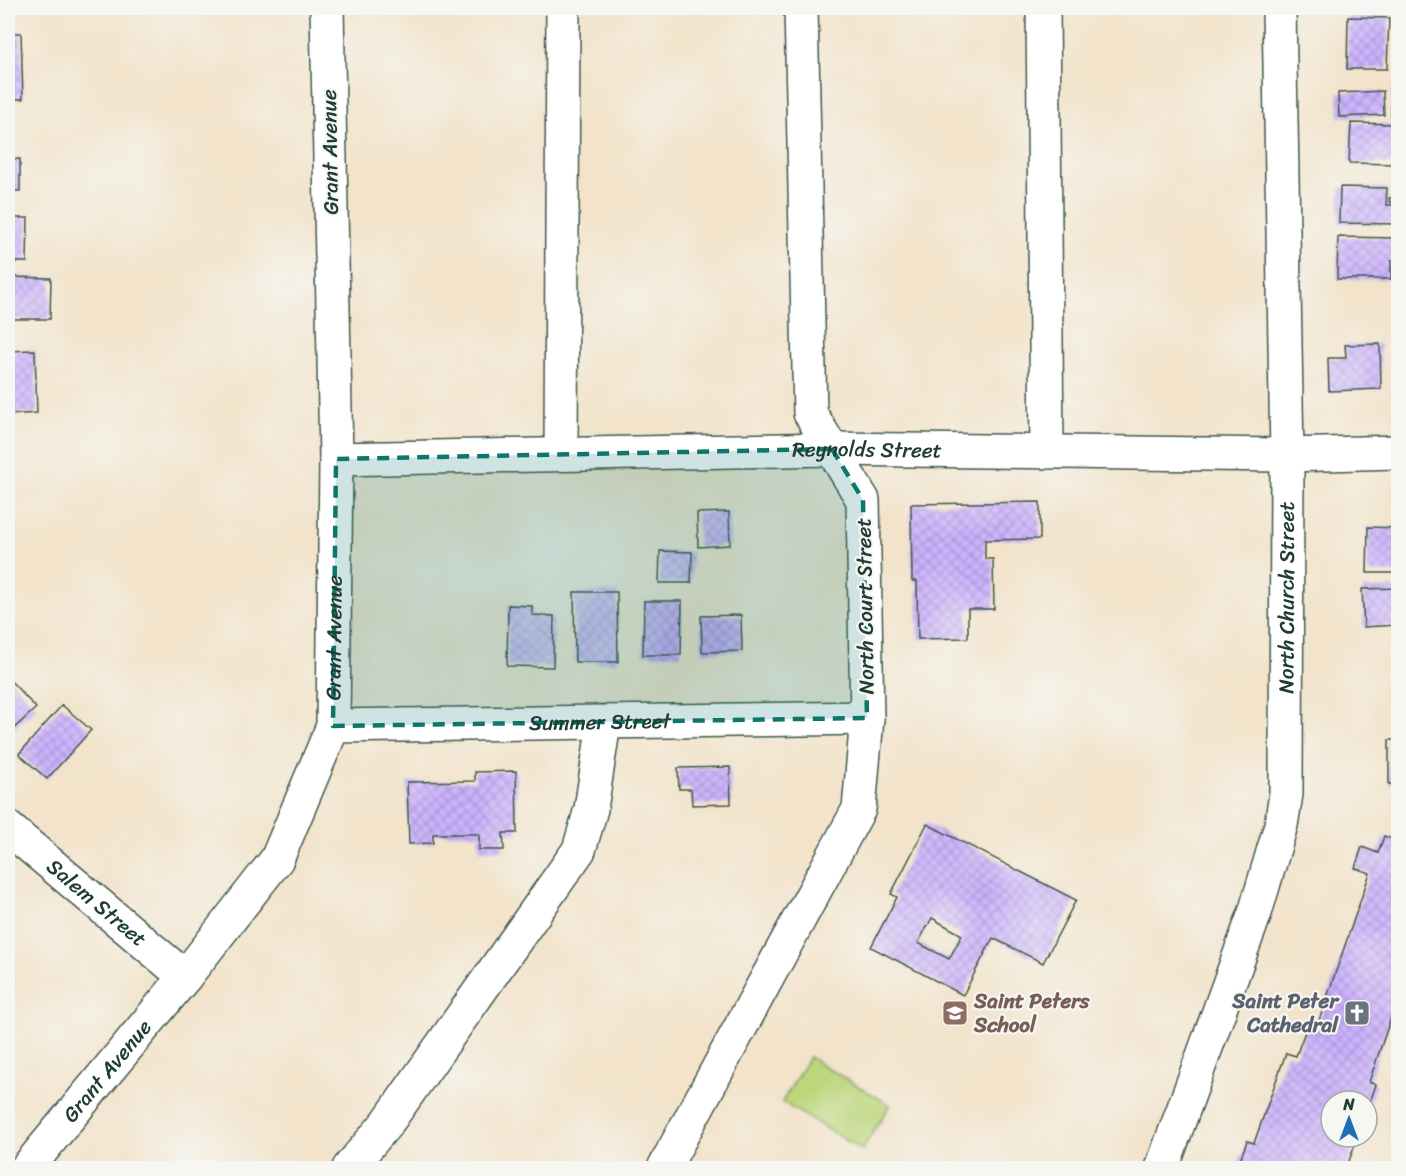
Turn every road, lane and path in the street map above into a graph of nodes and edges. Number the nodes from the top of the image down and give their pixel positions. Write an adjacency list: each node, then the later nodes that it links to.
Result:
1 (327, 8): 11 (street, Grant Avenue)
2 (563, 8): 9 (street)
3 (801, 8): 6 (street, North Court Street)
4 (1043, 8): 7 (street)
5 (1279, 8): 10 (street, North Church Street)
6 (832, 450): 7 (street, Reynolds Street); 9 (street, Reynolds Street); 12 (street, North Court Street)
7 (1047, 452): 10 (street, Reynolds Street)
8 (1398, 452): 10 (street, Reynolds Street)
9 (561, 453): 11 (street, Reynolds Street)
10 (1287, 455): 20 (street, North Church Street)
11 (336, 459): 14 (street, Grant Avenue)
12 (867, 718): 13 (street, Summer Street); 19 (street, North Court Street)
13 (604, 723): 14 (street, Summer Street); 18 (street)
14 (333, 726): 16 (street, Grant Avenue)
15 (8, 828): 16 (street, Salem Street)
16 (185, 978): 17 (street, Grant Avenue)
17 (27, 1168)
18 (350, 1168)
19 (664, 1168)
20 (1162, 1168)

